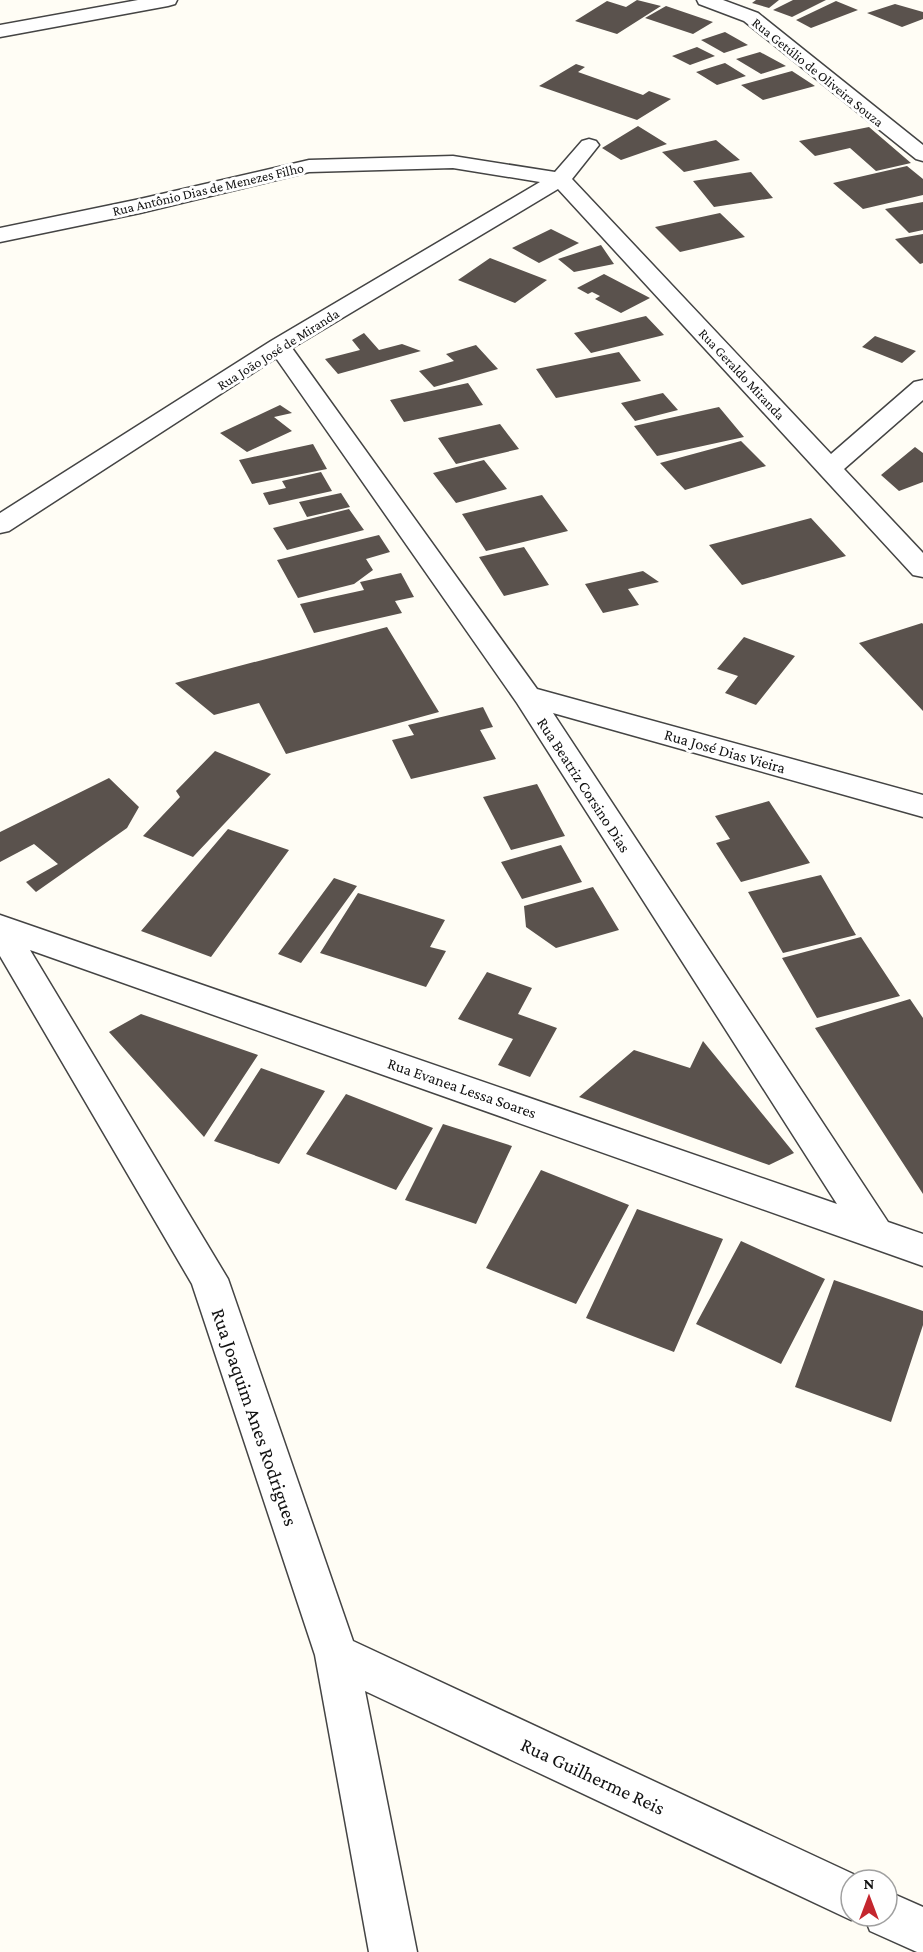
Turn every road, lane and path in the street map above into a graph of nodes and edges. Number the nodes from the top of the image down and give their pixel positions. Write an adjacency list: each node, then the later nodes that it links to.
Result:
1 (168, 0): 3 (street)
2 (706, 0): 6 (street, Rua Getúlio de Oliveira Souza)
3 (125, 3): 4 (street)
4 (0, 31)
5 (589, 146): 7 (street, Rua João José de Miranda)
6 (923, 155)
7 (560, 179): 8 (street, Rua Antônio Dias de Menezes Filho); 9 (street, Rua João José de Miranda); 11 (street, Rua Geraldo Miranda)
8 (0, 235)
9 (279, 346): 12 (street, Rua João José de Miranda); 14 (street, Rua Beatriz Corsino Dias)
10 (923, 387): 11 (street)
11 (830, 469): 13 (street, Rua Geraldo Miranda)
12 (0, 525)
13 (923, 568)
14 (527, 696): 15 (street, Rua José Dias Vieira); 17 (street, Rua Beatriz Corsino Dias)
15 (923, 806)
16 (0, 927): 17 (street, Rua Evanea Lessa Soares); 19 (street, Rua Joaquim Anes Rodrigues)
17 (875, 1233): 18 (street, Rua Evanea Lessa Soares)
18 (923, 1250)
19 (336, 1655): 20 (street, Rua Guilherme Reis); 23 (street, Rua Joaquim Anes Rodrigues)
20 (839, 1891)
21 (899, 1920): 22 (street)
22 (923, 1931)
23 (393, 1952)

